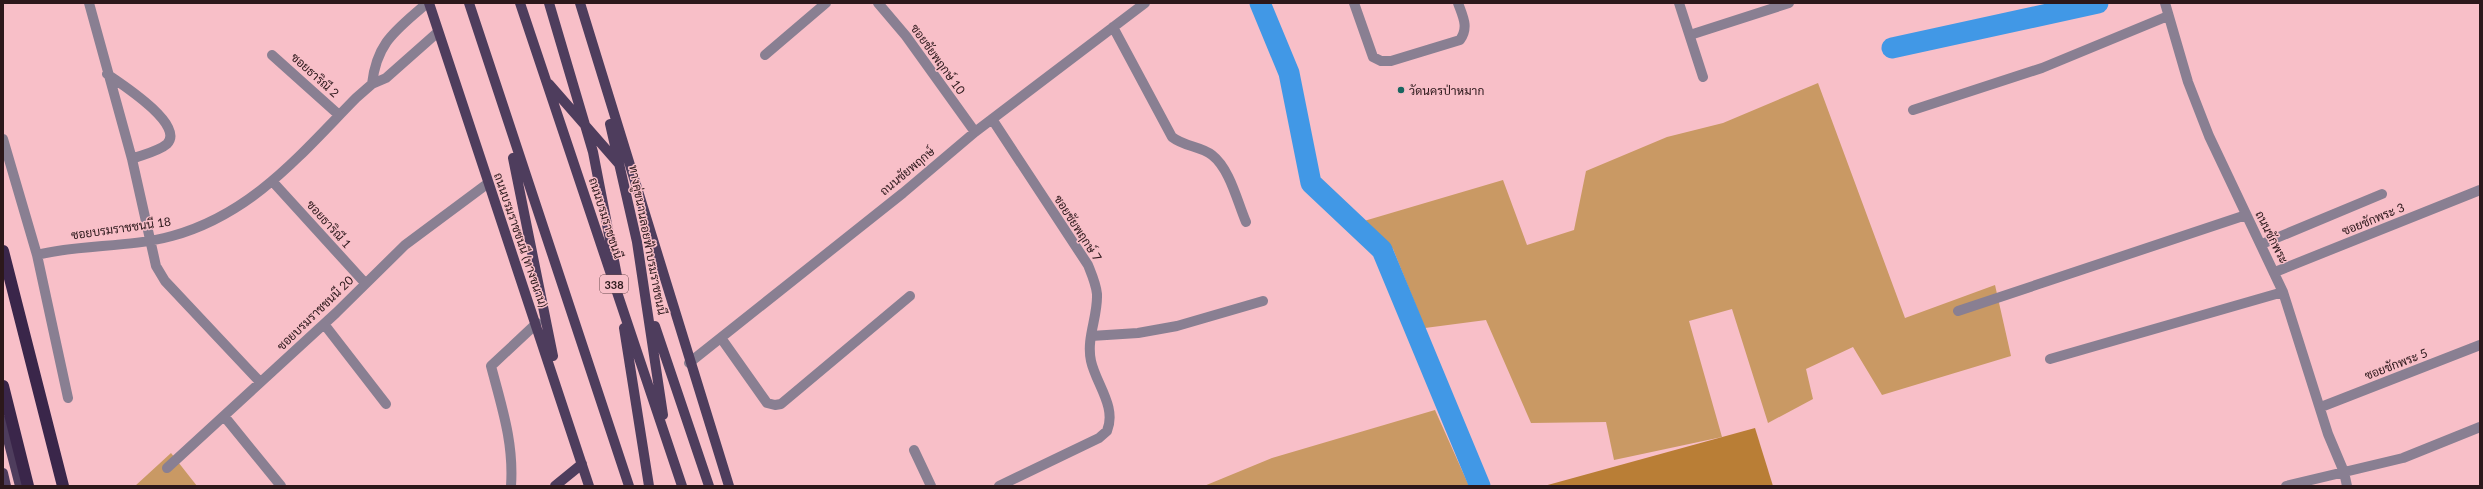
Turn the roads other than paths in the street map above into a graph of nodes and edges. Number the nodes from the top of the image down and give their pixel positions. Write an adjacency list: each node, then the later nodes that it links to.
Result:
1 (89, 3): 22 (street)
2 (428, 3): 18 (main road, ถนนบรมราชชนนี (ทางขนาน)); 25 (street)
3 (469, 3): 28 (main road)
4 (520, 3): 24 (main road, ถนนบรมราชชนนี / 338)
5 (549, 3): 81 (main road)
6 (575, 3): 49 (main road, ทางคู่ขนานลอยฟ้าบรมราชชนนี)
7 (580, 3): 33 (main road)
8 (826, 3): 21 (street)
9 (878, 3): 30 (street, ซอยชัยพฤกษ์ 10)
10 (1145, 3): 17 (street, ถนนชัยพฤกษ์)
11 (1354, 3): 12 (street)
12 (1458, 3)
13 (1679, 3): 19 (street)
14 (1789, 3): 19 (street)
15 (2165, 3): 16 (street, ถนนชักพระ)
16 (2168, 16): 26 (street); 38 (street, ถนนชักพระ)
17 (1113, 27): 29 (street, ถนนชัยพฤกษ์); 39 (street)
18 (438, 32): 25 (street, ซอยบรมราชชนนี 18); 35 (main road, ถนนบรมราชชนนี (ทางขนาน))
19 (1690, 35): 23 (street)
20 (272, 55): 27 (street, ซอยธาริณี 2)
21 (765, 55)
22 (107, 74): 32 (street); 32 (street)
23 (1703, 77)
24 (546, 81): 33 (main road); 83 (main road, ถนนบรมราชชนนี / 338)
25 (372, 84): 27 (street, ซอยบรมราชชนนี 18)
26 (1913, 110)
27 (340, 115): 34 (street, ซอยบรมราชชนนี 18)
28 (505, 117): 60 (main road); 80 (main road)
29 (992, 119): 30 (street, ถนนชัยพฤกษ์); 53 (street, ซอยชัยพฤกษ์ 7)
30 (975, 132): 54 (street, ถนนชัยพฤกษ์)
31 (3, 139): 43 (street)
32 (132, 159): 40 (street)
33 (634, 180): 57 (main road)
34 (273, 182): 40 (street, ซอยบรมราชชนนี 18); 45 (street, ซอยธาริณี 1)
35 (487, 184): 45 (street, ซอยบรมราชชนนี 20); 51 (main road, ถนนบรมราชชนนี (ทางขนาน))
36 (2480, 190): 44 (street, ซอยชักพระ 3)
37 (2382, 194): 41 (street)
38 (2246, 215): 41 (street, ถนนชักพระ); 50 (street)
39 (1246, 222)
40 (150, 240): 43 (street, ซอยบรมราชชนนี 18); 58 (street)
41 (2262, 244): 44 (street, ถนนชักพระ)
42 (3, 251): 75 (highway)
43 (37, 255): 61 (street)
44 (2275, 272): 46 (street, ถนนชักพระ)
45 (365, 283): 52 (street, ซอยบรมราชชนนี 20)
46 (2283, 292): 56 (street); 63 (street, ถนนชักพระ)
47 (910, 296): 54 (street)
48 (1262, 301): 53 (street)
49 (648, 306): 82 (main road, ทางคู่ขนานลอยฟ้าบรมราชชนนี); 84 (main road)
50 (1958, 311)
51 (536, 323): 60 (main road, ถนนบรมราชชนนี (ทางขนาน)); 77 (street)
52 (324, 324): 58 (street, ซอยบรมราชชนนี 20); 62 (street)
53 (1091, 336): 87 (street, ซอยชัยพฤกษ์ 7)
54 (721, 338): 57 (street, ถนนชัยพฤกษ์)
55 (2480, 345): 63 (street, ซอยชักพระ 5)
56 (2050, 359)
57 (689, 363): 85 (main road)
58 (260, 382): 64 (street, ซอยบรมราชชนนี 20)
59 (3, 386): 74 (highway)
60 (561, 397): 68 (main road, ถนนบรมราชชนนี (ทางขนาน))
61 (68, 398)
62 (386, 404)
63 (2321, 407): 70 (street, ถนนชักพระ)
64 (224, 416): 69 (street, ซอยบรมราชชนนี 20); 76 (street)
65 (3, 420): 73 (main road)
66 (2480, 427): 70 (street)
67 (914, 450): 86 (street)
68 (582, 464): 78 (main road); 79 (main road, ถนนบรมราชชนนี (ทางขนาน))
69 (167, 468)
70 (2344, 472): 88 (street); 89 (street, ถนนชักพระ)
71 (3, 473): 72 (main road)
72 (6, 486)
73 (20, 486)
74 (28, 486)
75 (63, 486)
76 (281, 486)
77 (511, 486)
78 (555, 486)
79 (589, 486)
80 (628, 486)
81 (649, 486)
82 (677, 486)
83 (682, 486)
84 (709, 486)
85 (729, 486)
86 (931, 486)
87 (999, 486)
88 (2286, 486)
89 (2347, 486)

